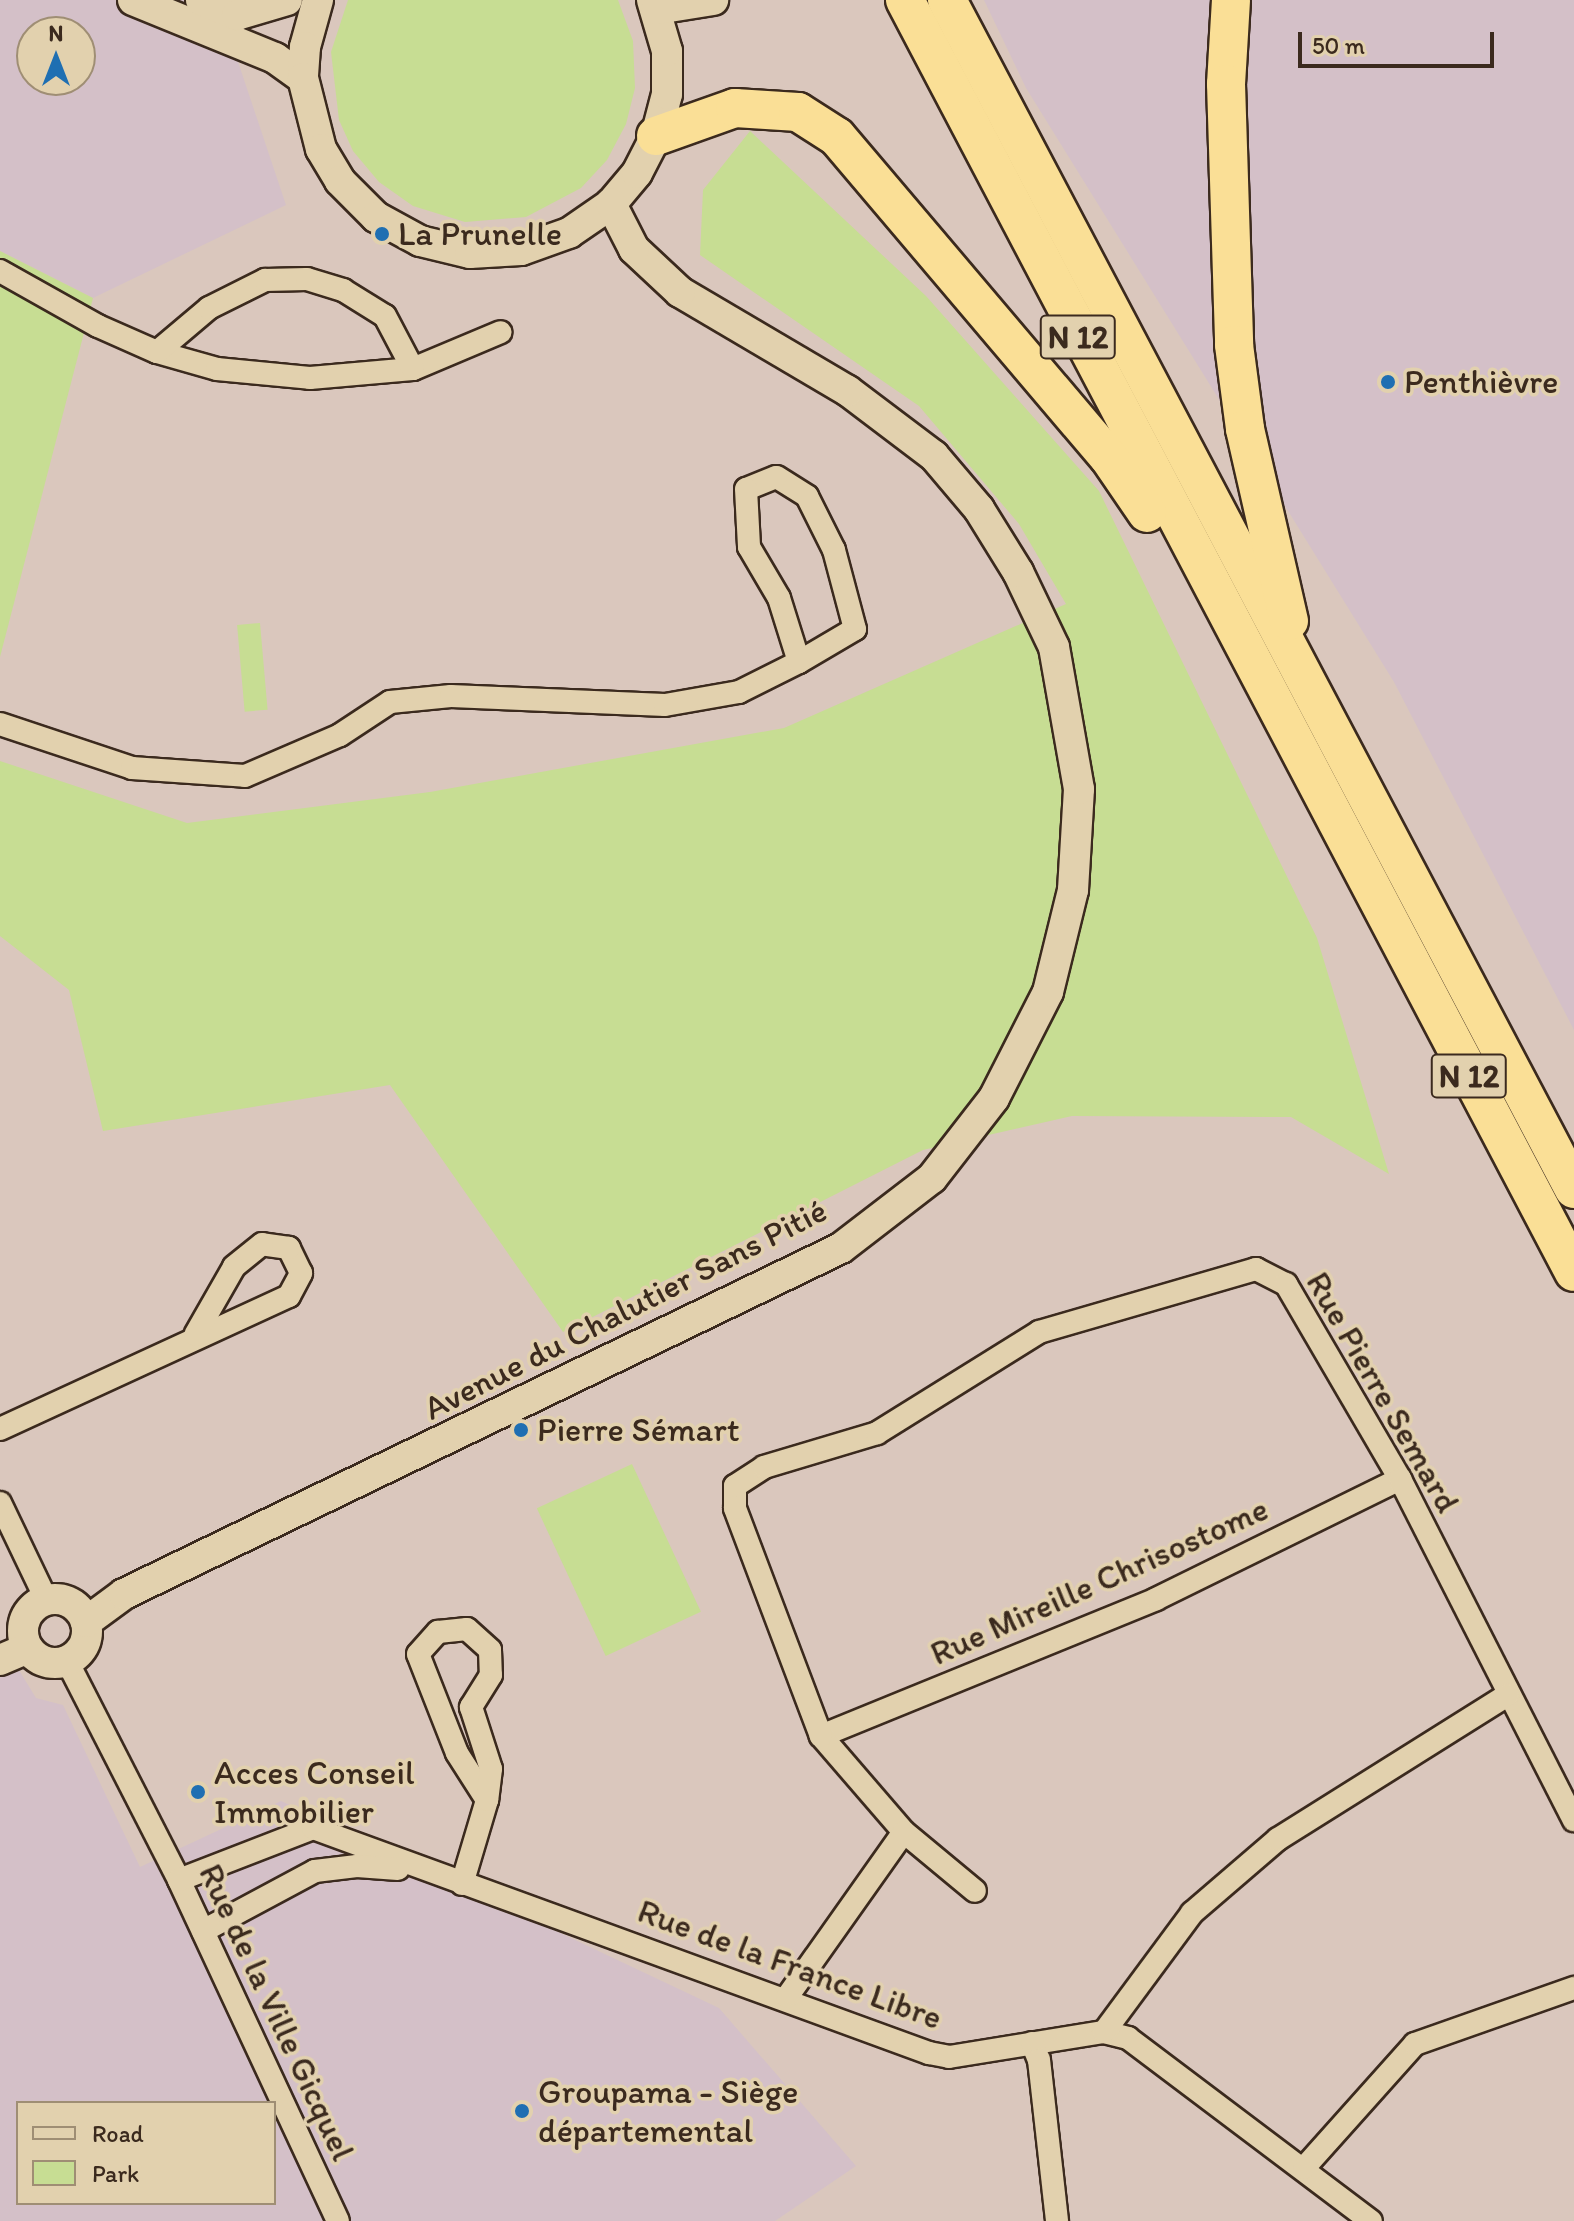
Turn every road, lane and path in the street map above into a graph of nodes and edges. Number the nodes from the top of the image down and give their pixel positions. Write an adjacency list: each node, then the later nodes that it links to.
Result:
1 (133, 0): 10 (street)
2 (201, 0): 3 (street)
3 (287, 0)
4 (318, 0): 10 (street)
5 (713, 0): 9 (street)
6 (905, 0): 18 (highway, N 12)
7 (947, 0): 19 (highway, N 12)
8 (1231, 0): 19 (highway)
9 (655, 5): 11 (street)
10 (303, 78): 12 (street)
11 (656, 136): 12 (street); 18 (highway)
12 (611, 204): 28 (street, Avenue du Chalutier Sans Pitié)
13 (0, 271): 15 (street)
14 (501, 332): 16 (street)
15 (157, 352): 16 (street); 16 (street)
16 (413, 369)
17 (799, 662): 17 (street); 20 (street)
18 (1255, 672): 22 (highway, N 12)
19 (1302, 678): 21 (highway, N 12)
20 (0, 724)
21 (1574, 1189)
22 (1574, 1272)
23 (195, 1335): 23 (street); 24 (street)
24 (0, 1429)
25 (1400, 1479): 32 (street, Rue Pierre Semard); 33 (street, Rue Mireille Chrisostome); 33 (street, Rue Pierre Semard)
26 (0, 1503): 27 (street)
27 (47, 1601): 28 (street); 29 (street)
28 (86, 1622): 31 (street)
29 (28, 1648): 30 (street); 31 (street)
30 (0, 1660)
31 (67, 1661): 38 (street, Rue de la Ville Gicquel)
32 (1508, 1695): 35 (street, Rue Pierre Semard); 44 (street)
33 (821, 1736): 36 (street, Rue Pierre Semard)
34 (487, 1800): 34 (street); 39 (street)
35 (1574, 1820)
36 (904, 1832): 40 (street, Rue Pierre Semard); 43 (street)
37 (420, 1871): 38 (street, Rue de la France Libre); 39 (street, Rue de la France Libre); 41 (street, Rue de la France Libre)
38 (179, 1880): 41 (street, Rue de la Ville Gicquel)
39 (462, 1884): 43 (street, Rue de la France Libre)
40 (975, 1891)
41 (203, 1931): 47 (street, Rue de la Ville Gicquel)
42 (1574, 1988): 46 (street)
43 (787, 1997): 45 (street, Rue de la France Libre)
44 (1104, 2032): 45 (street, Rue de la France Libre); 46 (street)
45 (1032, 2043): 48 (street)
46 (1304, 2168): 49 (street)
47 (338, 2221)
48 (1057, 2221)
49 (1371, 2221)

